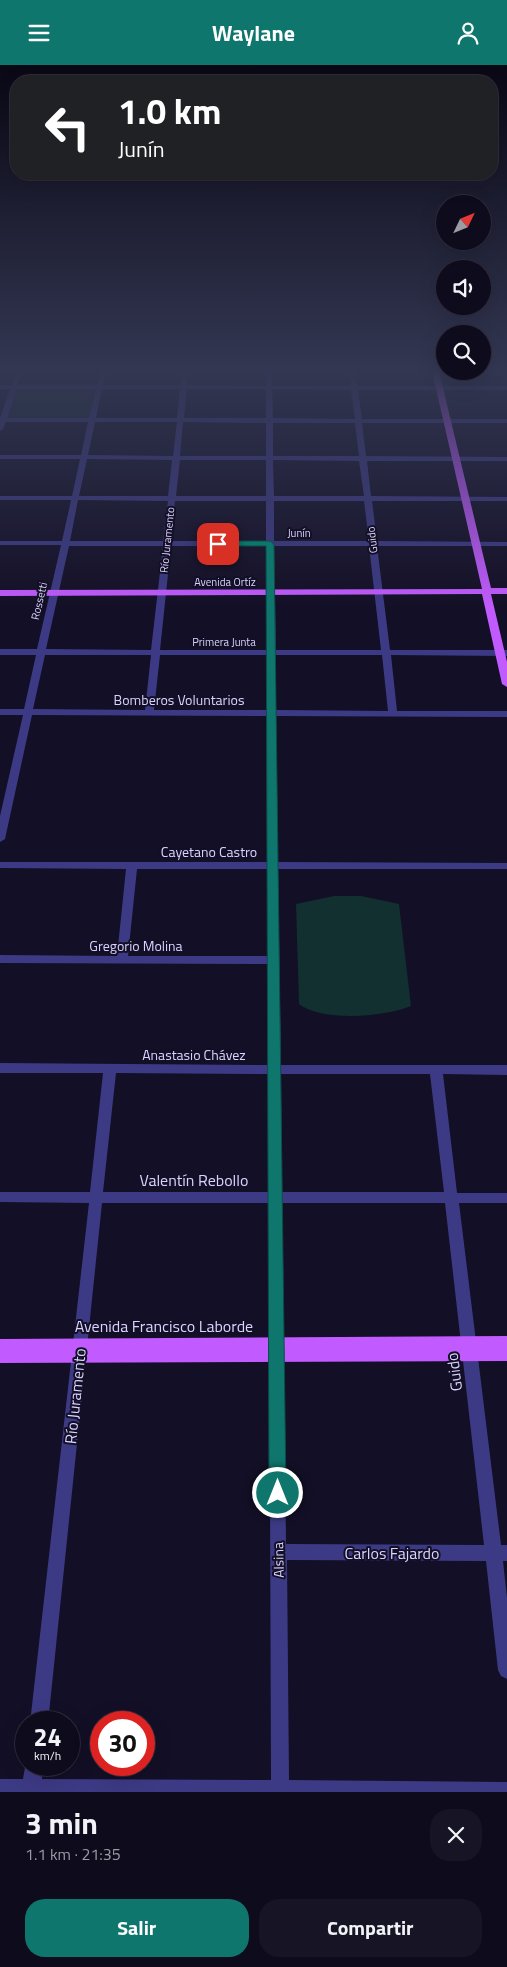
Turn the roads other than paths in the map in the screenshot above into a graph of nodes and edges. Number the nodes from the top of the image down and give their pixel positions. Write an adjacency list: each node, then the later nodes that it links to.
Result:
1 (86, 448): 7 (street, Rossetti)
2 (177, 448): 8 (street, Río Juramento)
3 (269, 448): 9 (street, Alsina)
4 (361, 448): 10 (street, Guido)
5 (453, 448): 11 (main road)
6 (0, 457): 7 (street)
7 (84, 458): 8 (street); 14 (street, Rossetti)
8 (176, 458): 9 (street); 15 (street, Río Juramento)
9 (269, 458): 10 (street); 16 (street, Alsina)
10 (362, 458): 11 (street); 17 (street, Guido)
11 (456, 459): 12 (street); 18 (main road)
12 (507, 459)
13 (0, 498): 14 (street)
14 (75, 498): 15 (street); 21 (street, Rossetti)
15 (172, 499): 16 (street); 22 (street, Río Juramento)
16 (270, 499): 17 (street); 23 (street, Alsina)
17 (367, 499): 18 (street); 24 (street, Guido)
18 (466, 499): 19 (street); 25 (main road)
19 (507, 499)
20 (0, 543): 21 (street, Junín)
21 (64, 543): 22 (street, Junín); 30 (street, Rossetti)
22 (167, 543): 23 (street, Junín); 31 (street, Río Juramento)
23 (270, 544): 24 (street, Junín); 32 (street, Alsina)
24 (372, 544): 25 (street, Junín); 33 (street, Guido)
25 (477, 544): 26 (street, Junín); 28 (main road)
26 (507, 544)
27 (507, 591): 28 (main road, Avenida Ortíz)
28 (488, 592): 33 (main road, Avenida Ortíz); 34 (main road, Avenida Ortíz); 37 (main road)
29 (0, 593): 30 (main road, Avenida Ortíz)
30 (54, 593): 31 (main road, Avenida Ortíz); 36 (street, Rossetti)
31 (162, 593): 32 (main road, Avenida Ortíz); 38 (street, Río Juramento)
32 (270, 593): 33 (main road, Avenida Ortíz); 39 (street, Alsina)
33 (378, 593): 40 (street, Guido)
34 (507, 595)
35 (0, 652): 36 (street, Primera Junta)
36 (40, 652): 38 (street, Primera Junta); 43 (street, Rossetti)
37 (505, 652): 40 (street, Primera Junta); 41 (main road)
38 (155, 653): 39 (street, Primera Junta); 44 (street, Río Juramento)
39 (270, 653): 40 (street, Primera Junta); 45 (street, Alsina)
40 (386, 653): 46 (street, Guido)
41 (507, 684)
42 (0, 712): 43 (street, Bomberos Voluntarios)
43 (27, 713): 44 (street, Bomberos Voluntarios); 49 (street, Rossetti)
44 (149, 713): 45 (street, Bomberos Voluntarios)
45 (271, 713): 46 (street, Bomberos Voluntarios); 53 (street, Alsina)
46 (393, 714): 47 (street, Bomberos Voluntarios)
47 (507, 714)
48 (0, 784): 49 (street)
49 (12, 784): 50 (street, Rossetti)
50 (0, 839)
51 (0, 865): 52 (street, Cayetano Castro)
52 (132, 866): 53 (street, Cayetano Castro); 56 (street)
53 (272, 866): 54 (street, Cayetano Castro); 57 (street, Alsina)
54 (507, 866)
55 (0, 959): 56 (street, Gregorio Molina)
56 (122, 960): 57 (street, Gregorio Molina)
57 (273, 960): 60 (street, Alsina)
58 (0, 1068): 59 (street, Anastasio Chávez)
59 (110, 1069): 60 (street, Anastasio Chávez); 64 (street, Río Juramento)
60 (274, 1070): 61 (street, Anastasio Chávez); 65 (street, Alsina)
61 (436, 1070): 62 (street, Anastasio Chávez); 66 (street, Guido)
62 (507, 1070)
63 (0, 1197): 64 (street, Valentín Rebollo)
64 (96, 1197): 65 (street, Valentín Rebollo); 71 (street, Río Juramento)
65 (275, 1197): 66 (street, Valentín Rebollo); 72 (street, Alsina)
66 (451, 1198): 67 (street, Valentín Rebollo); 70 (street, Guido)
67 (507, 1198)
68 (507, 1343): 70 (main road, Avenida Francisco Laborde)
69 (0, 1346): 71 (main road, Avenida Francisco Laborde)
70 (469, 1349): 72 (main road, Avenida Francisco Laborde); 73 (main road, Avenida Francisco Laborde); 76 (street, Guido)
71 (79, 1351): 72 (main road, Avenida Francisco Laborde); 74 (main road, Avenida Francisco Laborde); 78 (street, Río Juramento)
72 (276, 1351): 75 (street, Alsina)
73 (507, 1354)
74 (0, 1356)
75 (278, 1552): 76 (street, Carlos Fajardo); 82 (street, Alsina)
76 (500, 1553): 77 (street, Guido)
77 (507, 1670)
78 (40, 1711)
79 (33, 1776): 81 (street)
80 (0, 1788): 81 (street)
81 (32, 1790): 82 (street)
82 (280, 1791): 83 (street)
83 (507, 1791)

